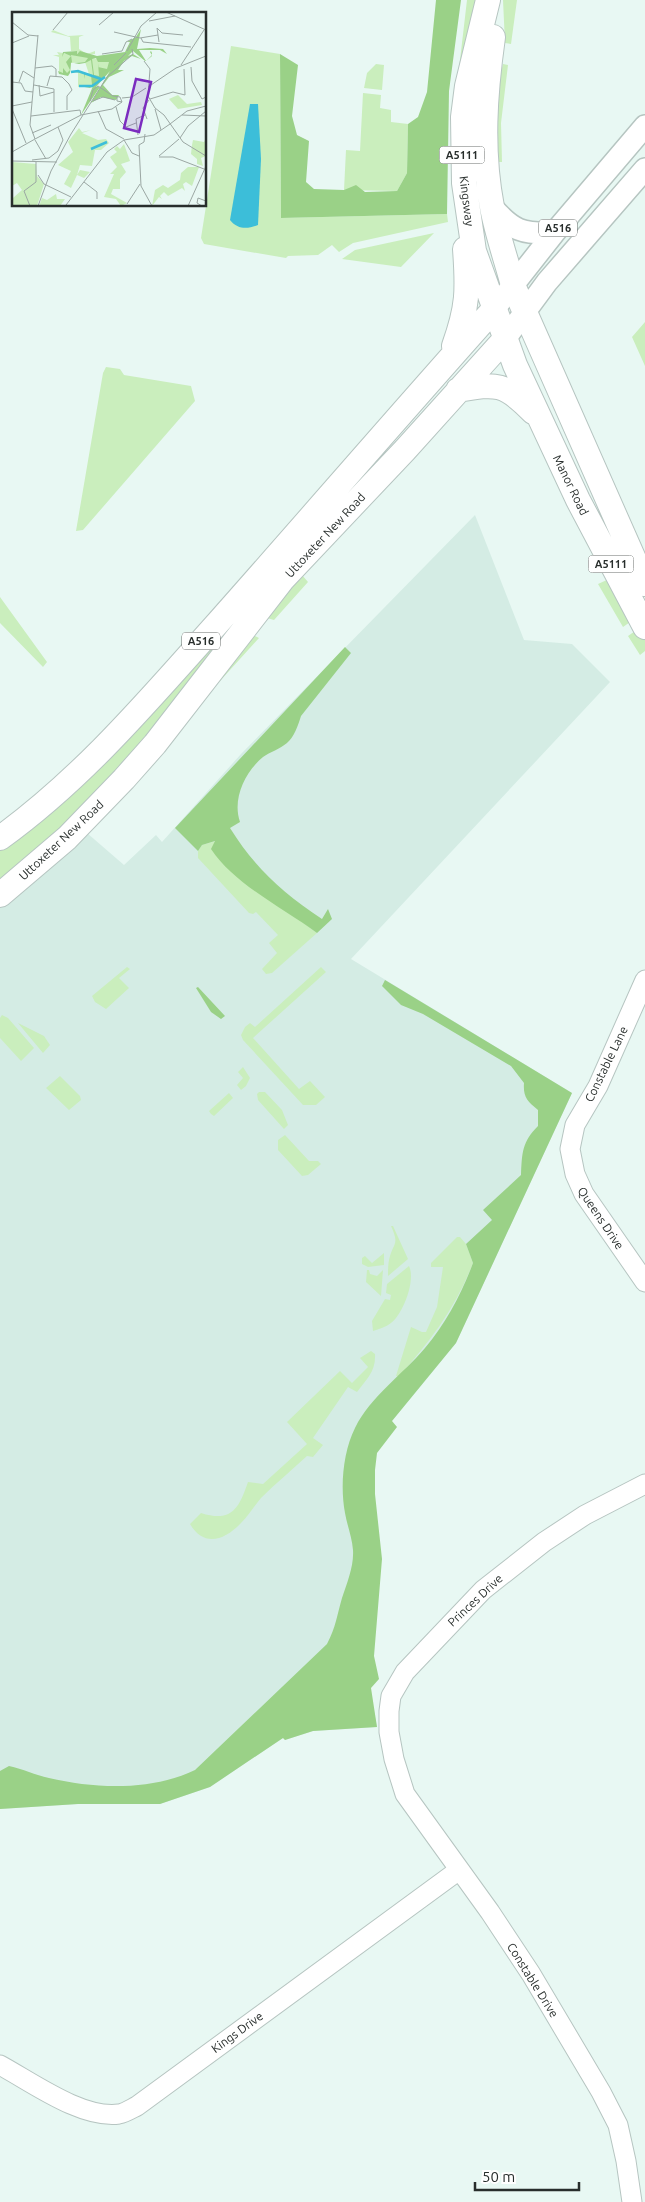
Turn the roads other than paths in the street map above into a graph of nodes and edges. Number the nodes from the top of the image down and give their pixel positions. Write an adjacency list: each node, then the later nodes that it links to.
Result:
1 (488, 0): 5 (highway, Kingsway / A5111)
2 (496, 0): 6 (highway, Kingsway / A5111)
3 (645, 126): 7 (main road, Uttoxeter New Road / A516)
4 (645, 168): 10 (main road, Uttoxeter New Road / A516)
5 (464, 183): 9 (highway, Kingsway / A5111); 12 (highway)
6 (492, 207): 7 (main road); 8 (highway, Kingsway / A5111)
7 (554, 233): 8 (main road, Uttoxeter New Road / A516)
8 (513, 285): 9 (main road, Uttoxeter New Road / A516); 10 (highway, Kingsway / A5111)
9 (495, 308): 10 (highway); 11 (highway, Kingsway / A5111); 12 (highway, Uttoxeter New Road / A516)
10 (525, 311): 11 (main road, Uttoxeter New Road / A516); 15 (highway, Manor Road / A5111)
11 (505, 339): 13 (highway, Uttoxeter New Road / A516); 14 (highway, Manor Road / A5111)
12 (449, 360): 17 (highway, Uttoxeter New Road / A516)
13 (458, 390): 14 (highway); 18 (highway, Uttoxeter New Road / A516)
14 (541, 421): 16 (highway, Manor Road / A5111)
15 (645, 584)
16 (645, 627)
17 (0, 838)
18 (0, 895)
19 (645, 980): 20 (street, Constable Lane)
20 (570, 1149): 21 (street, Queens Drive)
21 (645, 1282)
22 (645, 1484): 23 (street, Princes Drive)
23 (398, 1774): 24 (street, Constable Drive)
24 (459, 1870): 25 (street, Kings Drive); 26 (street, Constable Drive)
25 (0, 2065)
26 (632, 2202)

